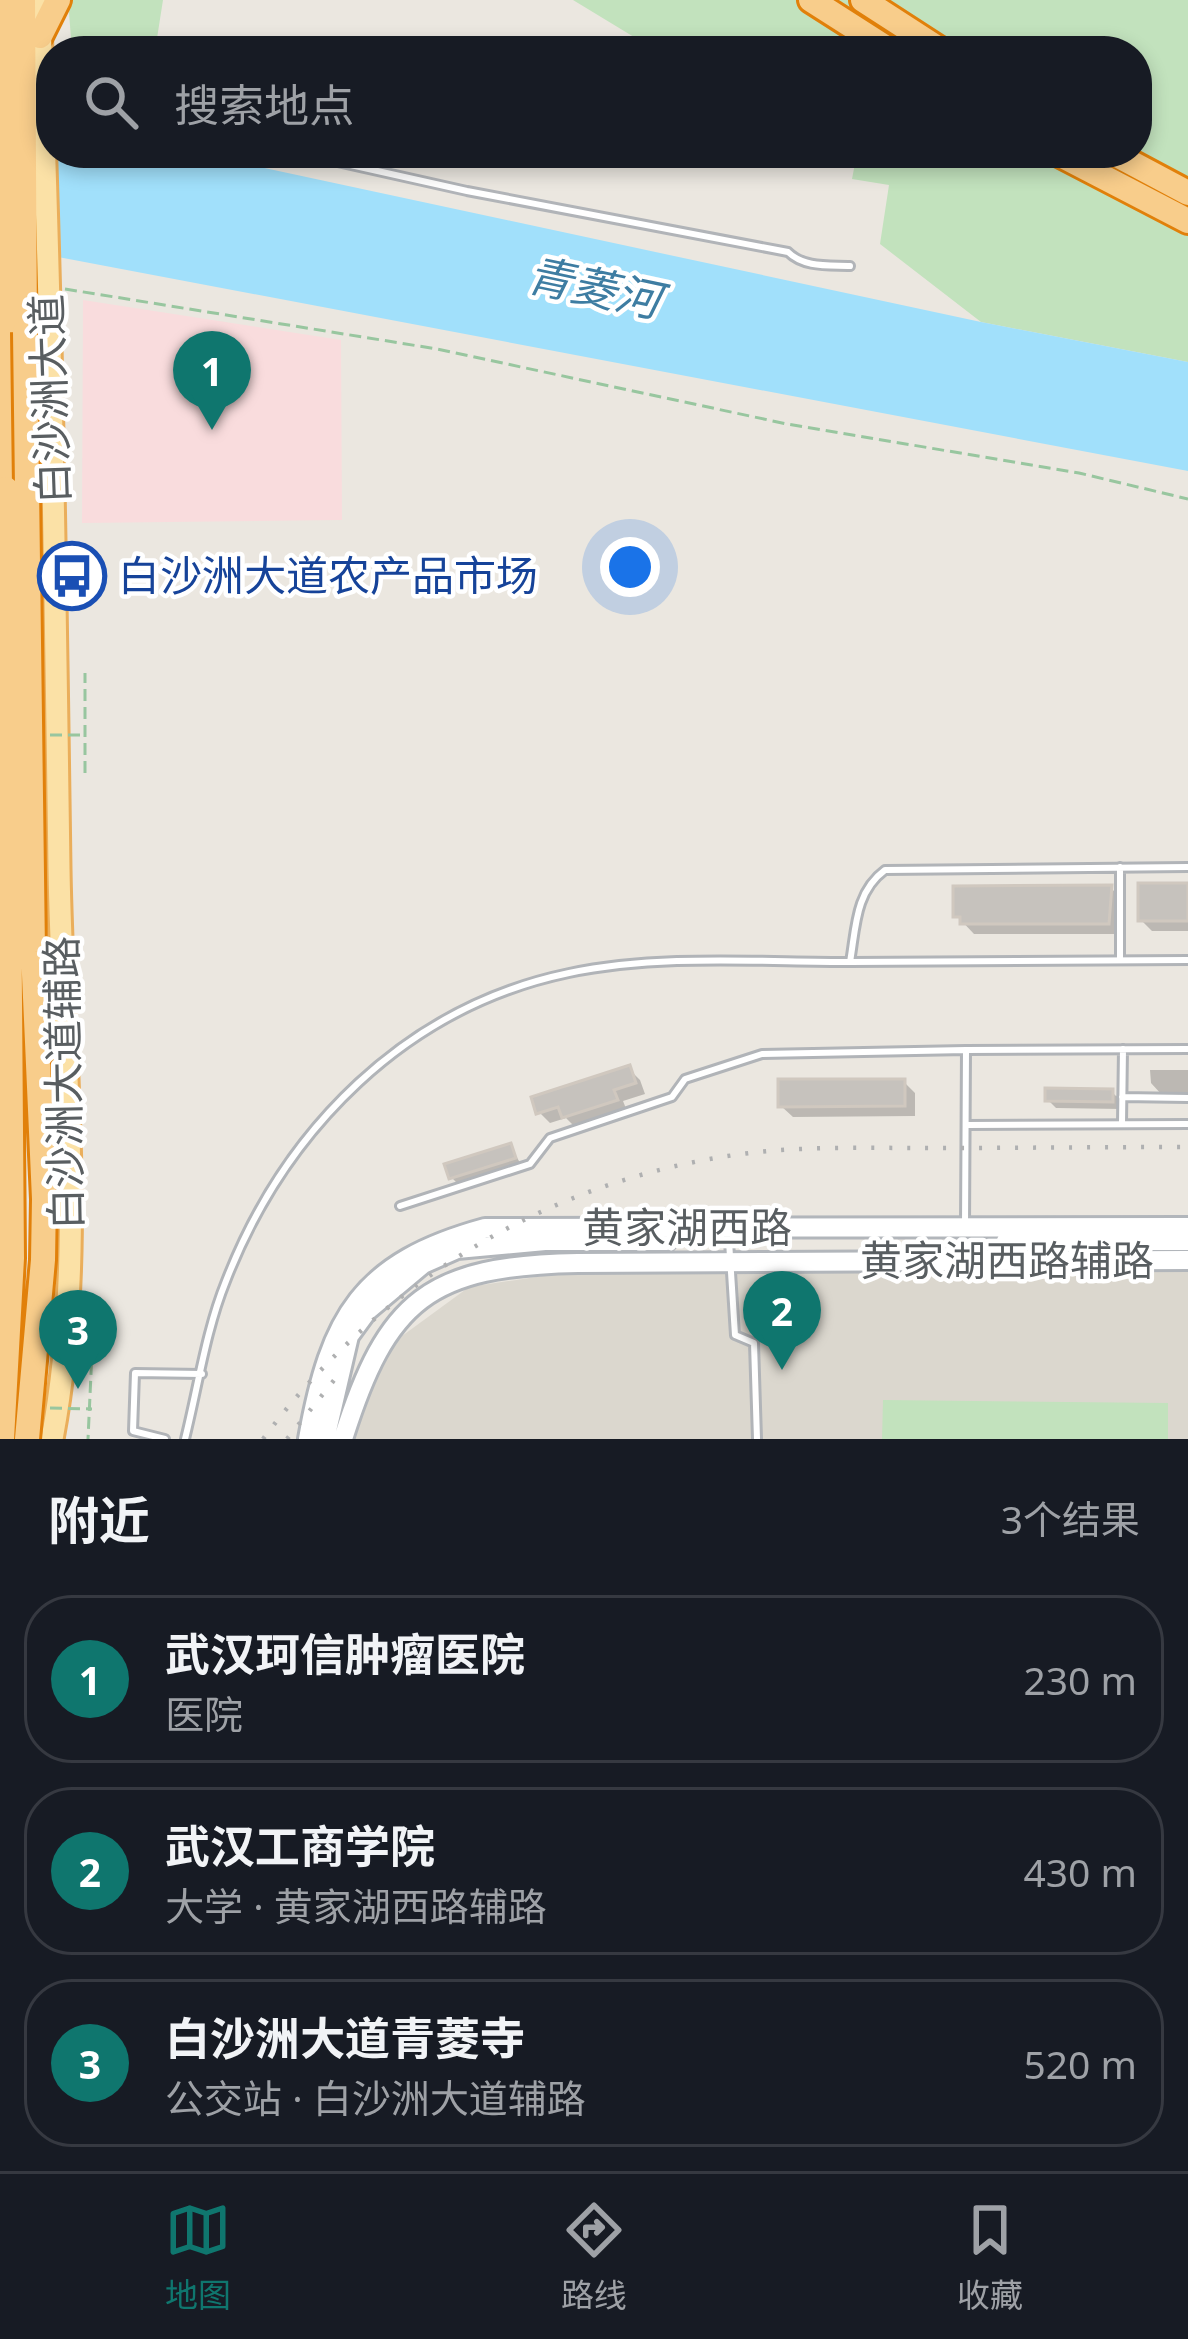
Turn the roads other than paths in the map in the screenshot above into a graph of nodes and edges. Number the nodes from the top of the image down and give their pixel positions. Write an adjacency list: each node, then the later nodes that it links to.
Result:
1 (2, 0): 22 (highway, bridge)
2 (23, 0): 34 (highway, bridge)
3 (39, 0): 7 (main road, 白沙洲大道)
4 (58, 0): 7 (highway)
5 (812, 0): 8 (highway)
6 (862, 0): 9 (highway)
7 (40, 36)
8 (868, 36)
9 (918, 36)
10 (45, 168): 18 (main road, 白沙洲大道)
11 (365, 168): 16 (lane)
12 (1086, 168): 15 (highway)
13 (1141, 168): 14 (highway)
14 (1188, 193)
15 (1188, 221)
16 (850, 266)
17 (0, 511): 18 (main road)
18 (54, 511): 21 (main road, 白沙洲大道)
19 (1188, 866): 20 (lane)
20 (1120, 867): 24 (lane); 25 (lane)
21 (59, 870): 47 (main road, 白沙洲大道辅路)
22 (11, 951): 38 (highway, bridge); 44 (highway, bridge)
23 (1188, 960): 24 (lane)
24 (1120, 961): 25 (lane)
25 (850, 962): 43 (lane)
26 (966, 1049): 27 (lane); 33 (lane); 35 (lane)
27 (1123, 1049): 28 (lane); 29 (lane)
28 (1188, 1049)
29 (1122, 1097): 30 (lane); 31 (lane)
30 (1188, 1097)
31 (1122, 1124): 32 (lane); 33 (lane)
32 (1188, 1124)
33 (966, 1125): 37 (lane)
34 (44, 1199): 45 (highway, bridge); 46 (highway, bridge)
35 (400, 1206)
36 (1188, 1227): 37 (main road, 黄家湖西路)
37 (965, 1228): 50 (main road, 黄家湖西路)
38 (0, 1235)
39 (729, 1241): 40 (main road, 黄家湖西路); 42 (lane); 51 (main road, 黄家湖西路)
40 (1188, 1241)
41 (1188, 1260): 42 (main road, 黄家湖西路辅路)
42 (730, 1262): 52 (main road, 黄家湖西路辅路); 53 (lane)
43 (202, 1374): 48 (lane); 49 (lane)
44 (2, 1439)
45 (27, 1439)
46 (40, 1439)
47 (52, 1439)
48 (165, 1439)
49 (185, 1439)
50 (308, 1439)
51 (325, 1439)
52 (343, 1439)
53 (757, 1439)

